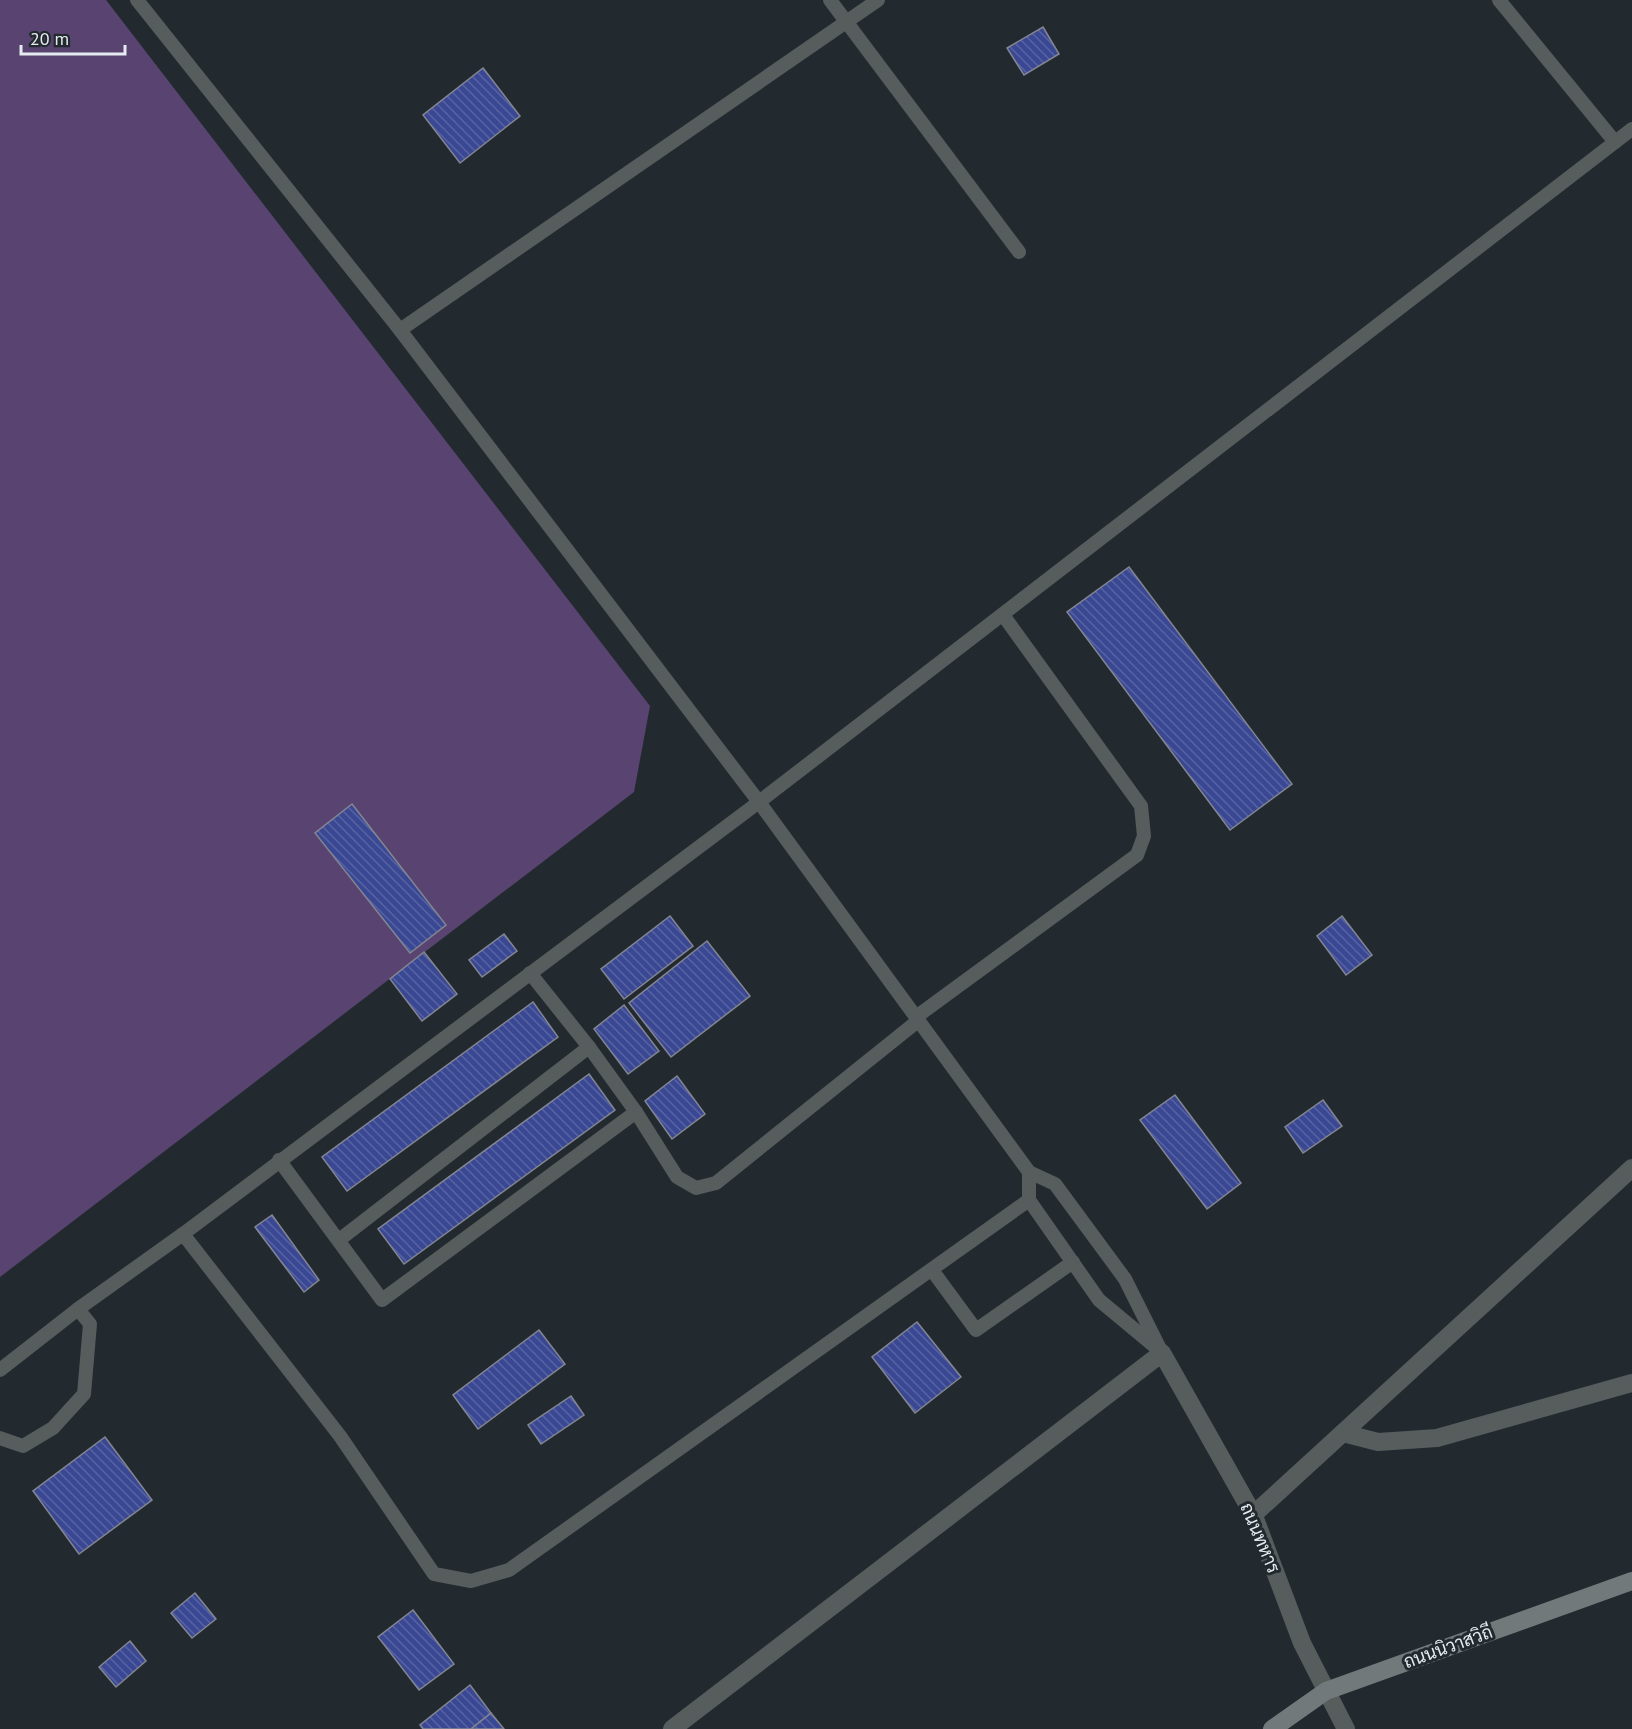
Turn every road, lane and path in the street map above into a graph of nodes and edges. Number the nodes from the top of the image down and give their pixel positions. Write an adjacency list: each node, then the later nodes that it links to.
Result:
1 (137, 0): 9 (lane)
2 (830, 0): 5 (lane)
3 (878, 0): 5 (lane)
4 (1499, 0): 7 (lane)
5 (847, 22): 8 (lane); 9 (lane)
6 (1632, 129): 7 (lane)
7 (1615, 142): 10 (lane)
8 (1019, 252)
9 (400, 330): 11 (lane)
10 (1003, 615): 11 (lane); 13 (lane)
11 (759, 802): 12 (lane); 13 (lane)
12 (530, 973): 14 (lane); 16 (lane)
13 (917, 1019): 15 (lane); 18 (lane)
14 (589, 1047): 15 (lane); 21 (lane)
15 (636, 1112): 21 (lane)
16 (279, 1160): 20 (lane); 21 (lane)
17 (1632, 1168): 28 (street)
18 (1029, 1172): 19 (lane); 25 (lane)
19 (1029, 1200): 22 (lane); 23 (lane)
20 (183, 1234): 23 (lane); 24 (lane)
21 (339, 1240)
22 (1072, 1262): 23 (lane); 25 (lane)
23 (932, 1270)
24 (78, 1309): 26 (lane); 29 (lane)
25 (1162, 1353): 30 (street, ถนนทหาร); 33 (street)
26 (0, 1370)
27 (1632, 1383): 28 (street)
28 (1343, 1433): 30 (street)
29 (0, 1438)
30 (1253, 1515): 32 (street, ถนนทหาร)
31 (1632, 1581): 32 (main road, ถนนนิวาสวิถี)
32 (1326, 1691): 34 (main road, ถนนนิวาสวิถี); 35 (street, ถนนทหาร)
33 (672, 1729)
34 (1272, 1729)
35 (1346, 1729)

